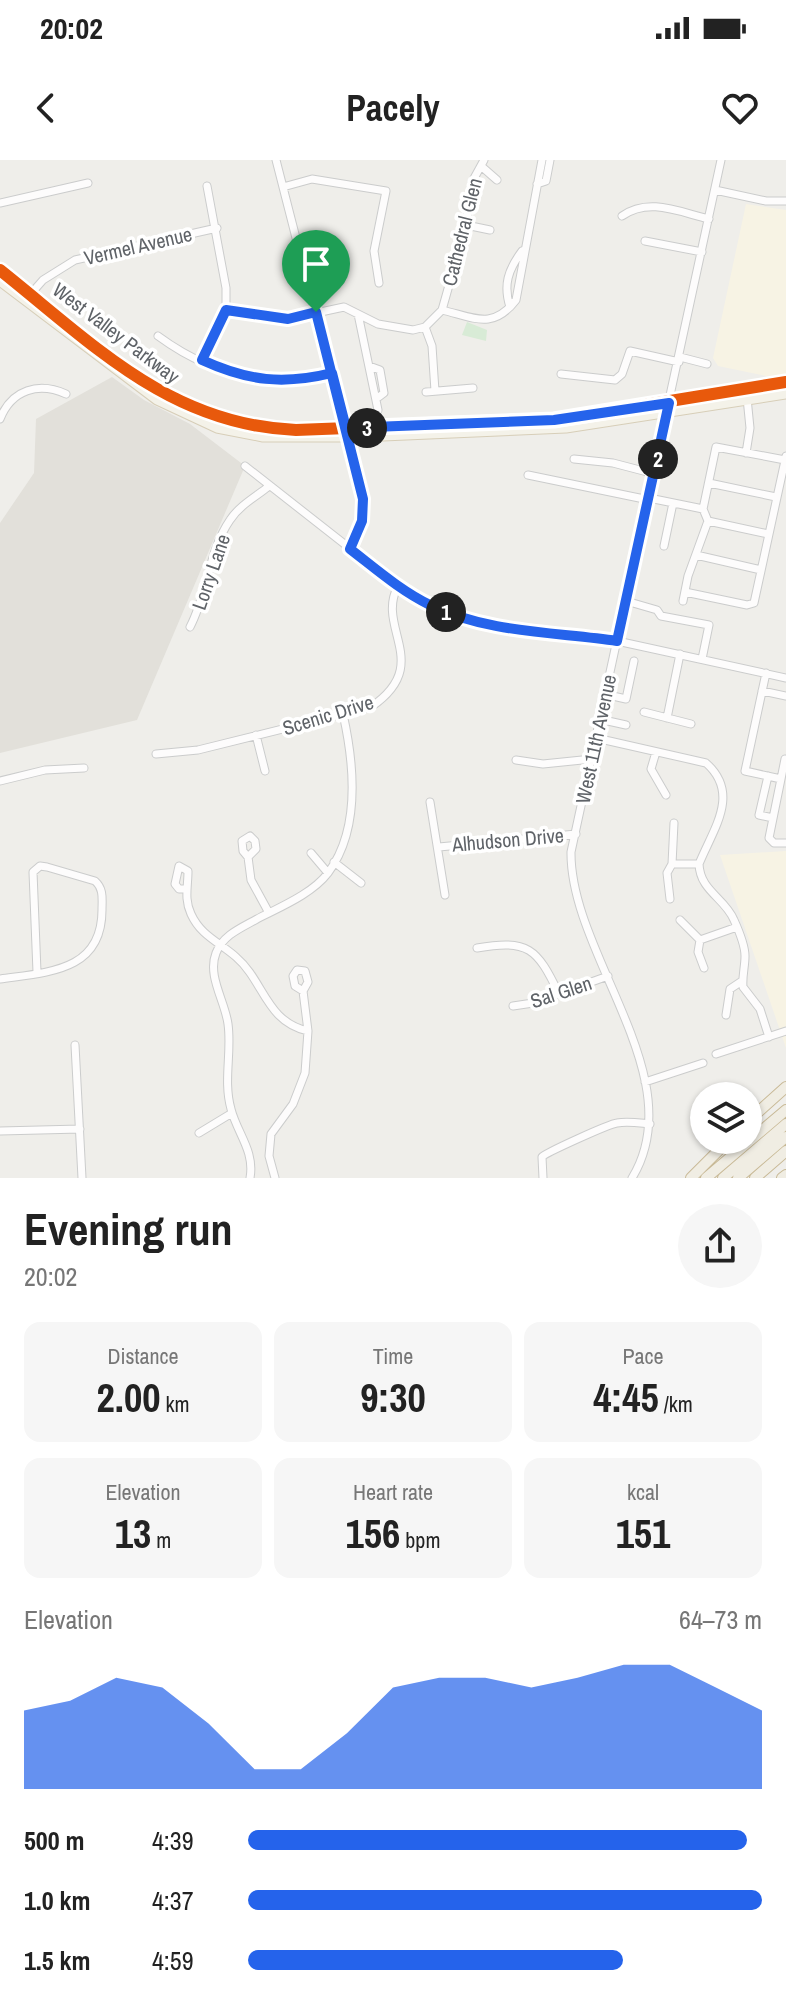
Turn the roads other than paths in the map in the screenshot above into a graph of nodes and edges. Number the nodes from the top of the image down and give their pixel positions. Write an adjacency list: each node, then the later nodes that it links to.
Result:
1 (276, 160): 10 (street)
2 (542, 160): 8 (street)
3 (550, 160): 8 (street)
4 (721, 160): 11 (street, West 11th Avenue)
5 (482, 163): 6 (street); 16 (street, Cathedral Glen)
6 (497, 180)
7 (88, 183): 13 (street)
8 (537, 184): 26 (street)
9 (207, 186): 17 (street)
10 (283, 187): 23 (street); 27 (street)
11 (715, 190): 12 (street); 15 (street, West 11th Avenue)
12 (786, 201)
13 (0, 203)
14 (622, 216): 15 (street)
15 (709, 219): 20 (street, West 11th Avenue)
16 (466, 225): 18 (street); 26 (street, Cathedral Glen)
17 (217, 228): 24 (street, Vermel Avenue); 25 (street)
18 (490, 230)
19 (645, 241): 20 (street)
20 (702, 252): 32 (street, West 11th Avenue)
21 (0, 270): 24 (main road, West Valley Parkway)
22 (0, 281): 24 (main road, West Valley Parkway)
23 (379, 283)
24 (28, 297): 46 (main road, West Valley Parkway)
25 (226, 310): 27 (street); 31 (street)
26 (442, 310): 29 (street, Cathedral Glen)
27 (316, 312): 28 (street); 34 (street)
28 (358, 314): 29 (street); 44 (street)
29 (425, 327): 38 (street)
30 (158, 336): 31 (street)
31 (202, 360): 34 (street)
32 (679, 360): 33 (street); 35 (street); 43 (street, West 11th Avenue)
33 (707, 364)
34 (332, 373): 46 (street)
35 (561, 374)
36 (786, 382): 43 (main road, West Valley Parkway)
37 (473, 388): 38 (street)
38 (435, 391): 39 (street)
39 (426, 392)
40 (66, 394): 45 (street)
41 (786, 394): 42 (main road, West Valley Parkway)
42 (747, 398): 43 (main road, West Valley Parkway); 47 (street)
43 (668, 408): 46 (main road, West Valley Parkway); 51 (street, West 11th Avenue)
44 (378, 410)
45 (0, 419)
46 (347, 433): 62 (street)
47 (746, 453): 48 (street); 53 (street)
48 (785, 458): 55 (street)
49 (574, 459): 51 (street)
50 (245, 466): 54 (street)
51 (655, 474): 56 (street, West 11th Avenue)
52 (528, 475): 56 (street)
53 (709, 483): 55 (street); 58 (street)
54 (268, 487): 62 (street); 69 (street, Lorry Lane)
55 (776, 497): 60 (street)
56 (649, 499): 57 (street); 67 (street, West 11th Avenue)
57 (673, 503): 58 (street); 61 (street)
58 (703, 509): 59 (street)
59 (708, 521): 60 (street); 63 (street)
60 (768, 534): 64 (street)
61 (664, 546)
62 (350, 549): 65 (street)
63 (696, 555): 64 (street); 66 (street)
64 (761, 570): 66 (street)
65 (398, 586): 70 (street); 80 (street, Scenic Drive)
66 (685, 592): 68 (street)
67 (626, 601): 70 (street, West 11th Avenue); 72 (street)
68 (683, 601)
69 (190, 627)
70 (617, 641): 71 (street); 77 (street, West 11th Avenue)
71 (680, 654): 72 (street); 81 (street)
72 (702, 659): 74 (street)
73 (634, 661): 77 (street)
74 (766, 673): 75 (street); 76 (street)
75 (786, 678)
76 (762, 691): 78 (street); 94 (street)
77 (604, 694): 82 (street, West 11th Avenue)
78 (786, 696)
79 (644, 712): 81 (street)
80 (343, 714): 85 (street, Scenic Drive); 106 (street)
81 (667, 718): 83 (street)
82 (599, 719): 84 (street); 86 (street, West 11th Avenue)
83 (691, 724)
84 (626, 725)
85 (256, 735): 88 (street, Scenic Drive); 93 (street)
86 (596, 738): 87 (street); 89 (street, West 11th Avenue)
87 (656, 752): 97 (street); 108 (street)
88 (156, 754)
89 (592, 759): 91 (street); 101 (street, West 11th Avenue)
90 (785, 759): 95 (street)
91 (516, 760)
92 (84, 768): 96 (street)
93 (265, 771)
94 (768, 776): 95 (street); 99 (street)
95 (781, 779): 99 (street)
96 (0, 781)
97 (666, 795)
98 (430, 802): 103 (street)
99 (773, 818): 102 (street)
100 (674, 823): 107 (street)
101 (576, 834): 103 (street, Alhudson Drive); 122 (street, West 11th Avenue)
102 (786, 843)
103 (439, 847): 112 (street)
104 (311, 853): 109 (street)
105 (248, 857): 114 (street)
106 (334, 862): 109 (street); 110 (street)
107 (672, 864): 108 (street); 113 (street)
108 (699, 864): 116 (street)
109 (328, 873): 114 (street)
110 (361, 883)
111 (185, 889): 118 (street)
112 (445, 895)
113 (670, 899)
114 (269, 913): 118 (street)
115 (680, 920): 117 (street)
116 (737, 927): 117 (street); 124 (street)
117 (700, 940): 120 (street)
118 (219, 947): 129 (street); 139 (street)
119 (477, 948): 126 (street)
120 (704, 968)
121 (37, 972): 121 (street); 123 (street)
122 (608, 976): 126 (street, Sal Glen); 135 (street, West 11th Avenue)
123 (0, 979)
124 (742, 981): 128 (street); 131 (street)
125 (303, 991): 129 (street)
126 (559, 994): 127 (street, Sal Glen)
127 (513, 1006)
128 (726, 1015)
129 (308, 1031): 148 (street)
130 (786, 1031): 131 (street)
131 (769, 1037): 133 (street)
132 (75, 1045): 142 (street)
133 (716, 1054)
134 (703, 1063): 135 (street)
135 (645, 1082): 140 (street, West 11th Avenue)
136 (786, 1087): 137 (highway)
137 (762, 1108)
138 (786, 1110): 156 (highway)
139 (232, 1113): 144 (street); 149 (street)
140 (650, 1124): 153 (street); 154 (street)
141 (786, 1124): 157 (highway)
142 (80, 1129): 143 (street); 150 (street)
143 (0, 1131)
144 (199, 1133)
145 (786, 1137): 158 (highway)
146 (786, 1151): 159 (highway)
147 (715, 1154): 155 (highway)
148 (269, 1156): 149 (street); 152 (street)
149 (251, 1159): 151 (street)
150 (82, 1178)
151 (250, 1178)
152 (275, 1178)
153 (543, 1178)
154 (632, 1178)
155 (691, 1178)
156 (706, 1178)
157 (723, 1178)
158 (738, 1178)
159 (755, 1178)

